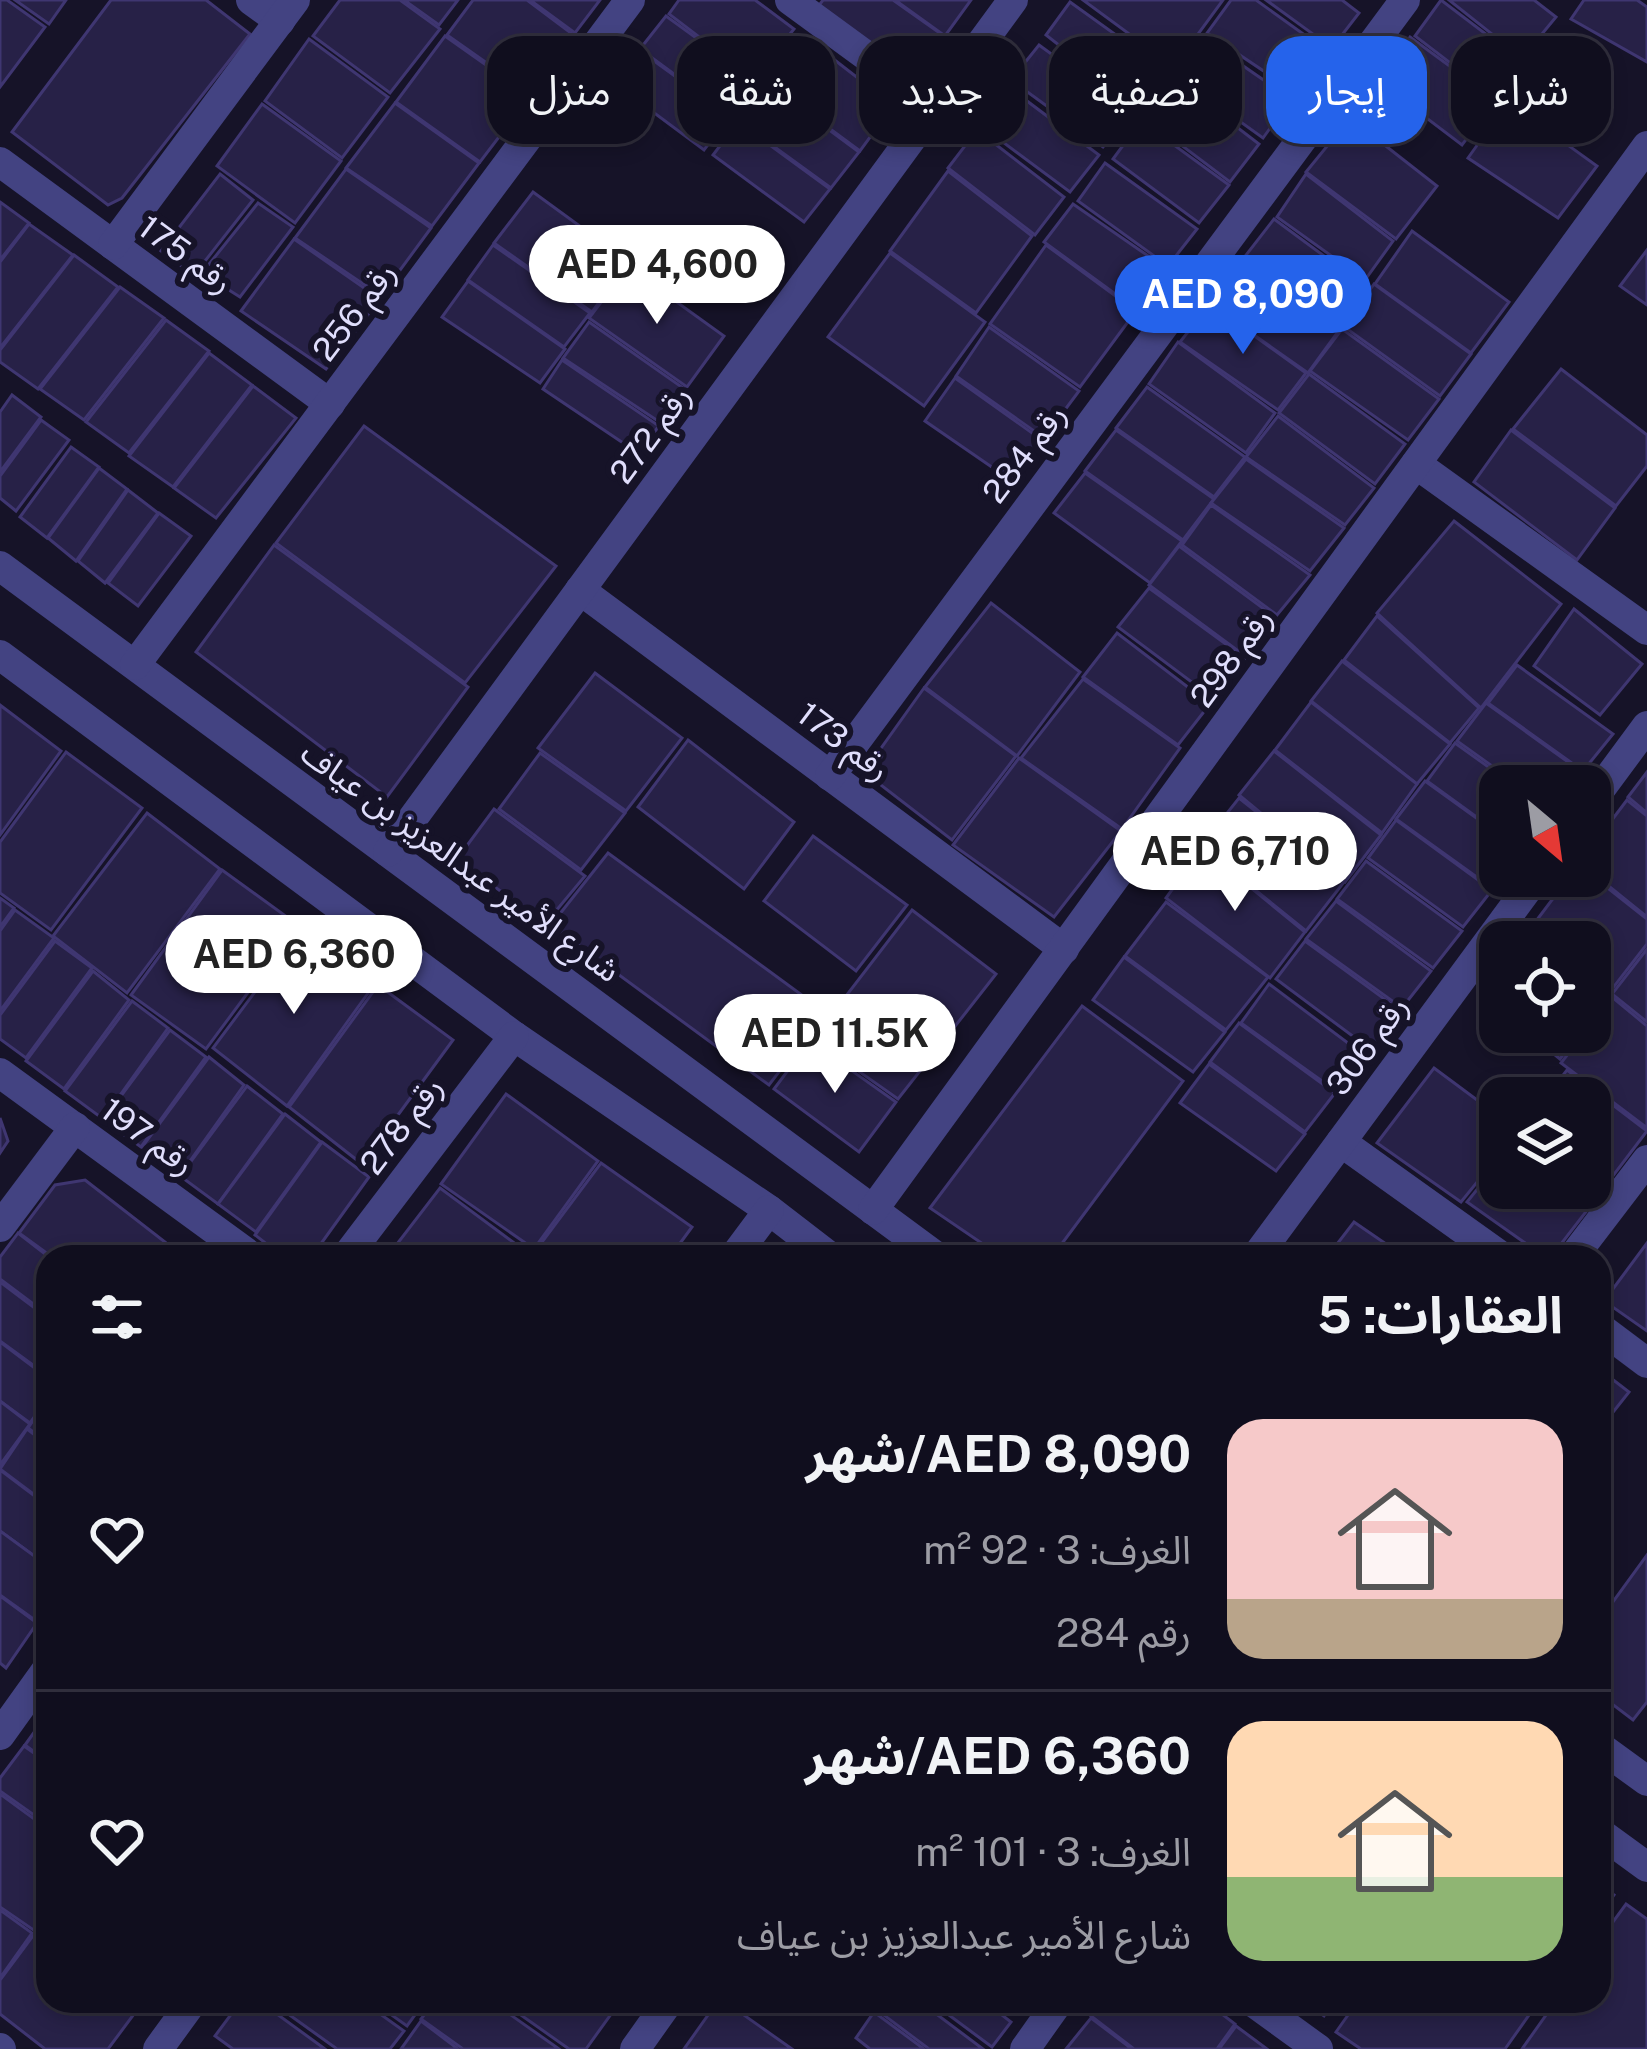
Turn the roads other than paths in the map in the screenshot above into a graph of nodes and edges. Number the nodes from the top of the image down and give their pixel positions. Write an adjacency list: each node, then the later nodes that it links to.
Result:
1 (251, 0): 6 (street)
2 (630, 0): 13 (street, رقم 256)
3 (790, 0): 8 (street)
4 (1013, 0): 7 (street, رقم 272)
5 (1405, 0): 22 (street, رقم 284)
6 (288, 10): 12 (street)
7 (987, 36)
8 (859, 50)
9 (907, 144): 16 (street, رقم 272)
10 (1647, 146): 14 (street, رقم 298)
11 (0, 162): 12 (street, رقم 175)
12 (113, 245): 13 (street, رقم 175)
13 (329, 404): 19 (street, رقم 256)
14 (1415, 464): 17 (street); 25 (street, رقم 298)
15 (0, 566): 19 (street, شارع الأمير عبدالعزيز بن عياف)
16 (580, 590): 22 (street, رقم 173); 23 (street, رقم 272)
17 (1647, 630)
18 (0, 655): 26 (street)
19 (135, 665): 23 (street, شارع الأمير عبدالعزيز بن عياف)
20 (1647, 726): 21 (street)
21 (1611, 775)
22 (830, 776): 25 (street, رقم 173)
23 (388, 852): 32 (street, شارع الأمير عبدالعزيز بن عياف)
24 (1522, 897): 29 (street, رقم 306)
25 (1064, 950): 32 (street, رقم 298)
26 (514, 1036): 31 (street); 35 (street, رقم 278)
27 (0, 1073): 28 (street, رقم 197)
28 (75, 1127): 33 (street); 34 (street, رقم 197)
29 (1341, 1142): 39 (street, رقم 306); 40 (street)
30 (1647, 1160): 41 (street)
31 (769, 1210): 36 (street); 37 (street)
32 (873, 1210): 38 (street, شارع الأمير عبدالعزيز بن عياف)
33 (0, 1227)
34 (236, 1245)
35 (355, 1245)
36 (743, 1245)
37 (814, 1245)
38 (921, 1245)
39 (1265, 1245)
40 (1485, 1245)
41 (1582, 1245)
42 (1611, 1336): 43 (street)
43 (1647, 1363)
44 (36, 1685): 45 (street)
45 (0, 1735)
46 (1611, 1755): 47 (street)
47 (1647, 1781)
48 (1611, 1841): 49 (street)
49 (1647, 1867)
50 (184, 2013): 54 (street)
51 (661, 2013): 55 (street)
52 (1050, 2013): 56 (street)
53 (1268, 2013): 57 (street)
54 (158, 2049)
55 (635, 2049)
56 (1025, 2049)
57 (1318, 2049)

